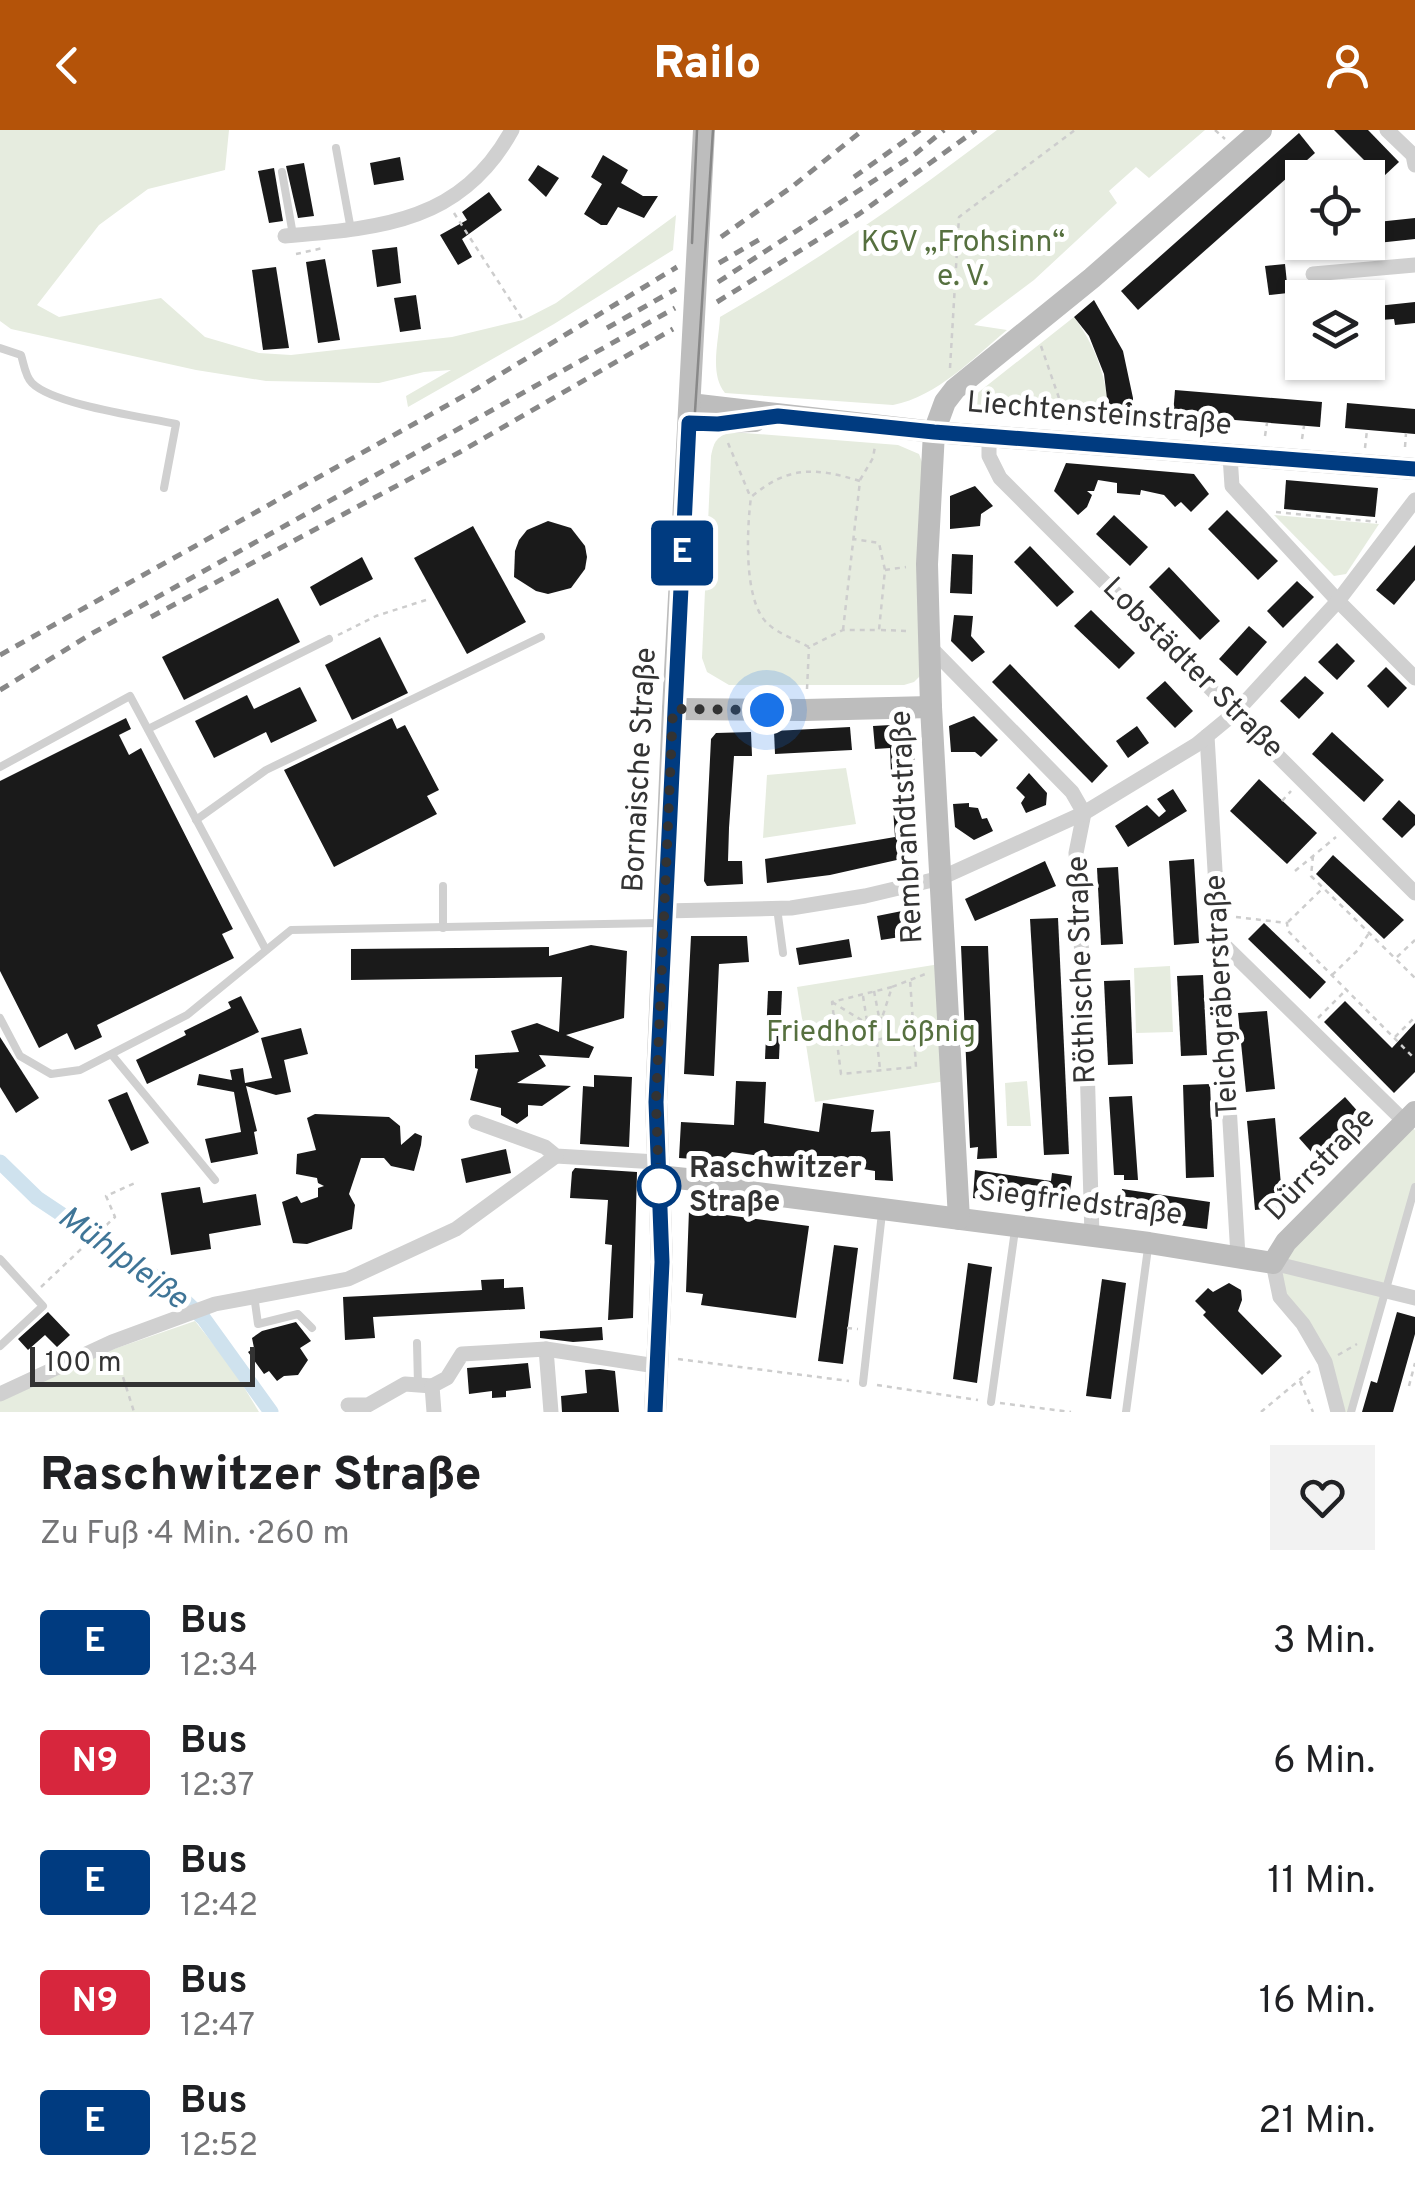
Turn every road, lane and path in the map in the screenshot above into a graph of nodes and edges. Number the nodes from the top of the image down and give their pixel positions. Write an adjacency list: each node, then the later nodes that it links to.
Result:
1 (512, 130): 10 (street)
2 (704, 130): 20 (street, Bornaische Straße)
3 (1075, 130): 18 (path)
4 (1260, 130): 17 (street)
5 (1387, 130): 7 (street)
6 (336, 148): 10 (lane)
7 (1415, 164)
8 (282, 172): 11 (lane)
9 (450, 208): 16 (path)
10 (351, 230): 11 (street)
11 (289, 236)
12 (329, 241): 13 (path)
13 (296, 254)
14 (1415, 265): 15 (street)
15 (1313, 274)
16 (523, 320)
17 (1034, 326): 23 (street); 25 (path)
18 (951, 344)
19 (0, 348): 30 (lane)
20 (690, 414): 21 (street, Liechtensteinstraße); 22 (street, Liechtensteinstraße); 48 (street, Bornaische Straße)
21 (778, 416): 22 (street, Liechtensteinstraße); 23 (street, Liechtensteinstraße)
22 (718, 424): 31 (path)
23 (934, 432): 24 (street, Liechtensteinstraße); 43 (street, Rembrandtstraße)
24 (989, 436): 25 (street, Liechtensteinstraße); 50 (street, Lobstädter Straße)
25 (1073, 443): 27 (street, Liechtensteinstraße)
26 (874, 449): 29 (path)
27 (1230, 456): 28 (street, Liechtensteinstraße); 33 (street)
28 (1415, 469)
29 (860, 481): 31 (path); 35 (path)
30 (164, 488)
31 (751, 497): 45 (path)
32 (1415, 500): 34 (street)
33 (1254, 510): 34 (path); 39 (street)
34 (1397, 524): 39 (street)
35 (853, 540): 37 (path); 40 (path)
36 (900, 568): 37 (path)
37 (885, 570): 41 (path)
38 (429, 599): 44 (path)
39 (1338, 601): 46 (street); 50 (street)
40 (843, 630): 41 (path); 45 (path)
41 (879, 630): 43 (path)
42 (541, 637): 57 (lane)
43 (929, 638): 47 (street, Rembrandtstraße); 56 (street, Röthische Straße)
44 (329, 640): 51 (lane)
45 (809, 648): 49 (path)
46 (1415, 678)
47 (931, 707): 49 (street); 61 (street, Rembrandtstraße)
48 (673, 709): 49 (street); 67 (street, Bornaische Straße)
49 (806, 710)
50 (1236, 712): 52 (street); 58 (street, Lobstädter Straße)
51 (148, 728): 53 (lane); 57 (lane)
52 (1207, 736): 56 (street); 66 (street, Teichgräberstraße)
53 (0, 767)
54 (1295, 786): 55 (path)
55 (1282, 801)
56 (1084, 813): 61 (street); 111 (street, Röthische Straße)
57 (196, 820): 73 (lane)
58 (1349, 826): 59 (path); 64 (street, Lobstädter Straße)
59 (1313, 856): 60 (path); 63 (path)
60 (1295, 871)
61 (941, 878): 65 (street); 109 (street, Rembrandtstraße)
62 (443, 886): 69 (lane)
63 (1323, 888): 68 (path); 70 (path)
64 (1415, 893)
65 (778, 908): 67 (street); 74 (lane)
66 (1219, 916): 68 (path); 72 (street, Teichgräberstraße)
67 (664, 917): 69 (lane); 104 (street, Bornaische Straße)
68 (1287, 923): 79 (path)
69 (443, 928): 73 (lane)
70 (1369, 932): 76 (path); 77 (path)
71 (1415, 940): 76 (path)
72 (1222, 942): 91 (street); 113 (street, Teichgräberstraße)
73 (266, 950): 98 (lane)
74 (783, 953)
75 (1341, 954): 77 (path)
76 (1396, 958): 80 (path)
77 (1348, 961): 79 (path)
78 (925, 974): 81 (path)
79 (1331, 976): 84 (path)
80 (1415, 978)
81 (910, 979): 82 (path); 92 (path)
82 (892, 986): 83 (path); 89 (path)
83 (874, 991): 85 (path); 89 (path)
84 (1345, 991): 91 (path); 95 (path)
85 (862, 994): 86 (path); 90 (path)
86 (832, 1002): 90 (path); 97 (path)
87 (1415, 1016): 95 (path)
88 (0, 1018): 98 (lane)
89 (880, 1018): 90 (path); 94 (path)
90 (866, 1021): 93 (path)
91 (1308, 1028): 101 (street)
92 (914, 1035): 94 (path); 100 (path)
93 (867, 1036): 96 (path); 97 (path)
94 (886, 1038): 96 (path)
95 (1394, 1038): 99 (path)
96 (876, 1040): 100 (path)
97 (838, 1046): 100 (path)
98 (112, 1055): 105 (lane)
99 (1415, 1059)
100 (880, 1071)
101 (1412, 1121): 115 (street, Dürrstraße)
102 (476, 1122): 103 (street)
103 (556, 1156): 104 (street); 118 (street)
104 (658, 1178): 108 (street, Siegfriedstraße); 126 (street, Bornaische Straße)
105 (215, 1180)
106 (135, 1183): 117 (path)
107 (1415, 1187): 116 (lane)
108 (882, 1209): 109 (street, Siegfriedstraße); 130 (lane)
109 (959, 1219): 110 (street, Siegfriedstraße)
110 (1015, 1226): 111 (street, Siegfriedstraße); 134 (lane)
111 (1092, 1236): 112 (street, Siegfriedstraße)
112 (1149, 1243): 113 (street, Siegfriedstraße); 143 (lane)
113 (1238, 1256): 115 (street, Siegfriedstraße)
114 (0, 1258): 117 (lane)
115 (1273, 1263): 116 (street, Siegfriedstraße); 127 (street)
116 (1385, 1290): 119 (street, Siegfriedstraße); 121 (lane)
117 (33, 1295): 124 (lane)
118 (254, 1295): 120 (lane); 122 (street)
119 (1415, 1298)
120 (312, 1328)
121 (1374, 1334): 127 (path); 147 (lane)
122 (112, 1342): 133 (street); 137 (path)
123 (417, 1343): 131 (lane)
124 (0, 1346)
125 (546, 1349): 126 (street); 131 (street); 139 (street)
126 (657, 1361): 130 (path); 140 (street, Bornaische Straße)
127 (1325, 1362): 129 (path); 146 (street)
128 (1415, 1363): 132 (path)
129 (1298, 1378): 144 (path); 145 (path)
130 (863, 1383): 134 (path)
131 (425, 1385): 136 (street); 138 (street)
132 (1410, 1386)
133 (2, 1389)
134 (991, 1402): 135 (path)
135 (1007, 1404): 141 (path); 142 (path)
136 (348, 1405)
137 (134, 1412)
138 (434, 1412)
139 (551, 1412)
140 (655, 1412)
141 (1006, 1412)
142 (1072, 1412)
143 (1126, 1412)
144 (1261, 1412)
145 (1313, 1412)
146 (1338, 1412)
147 (1351, 1412)

